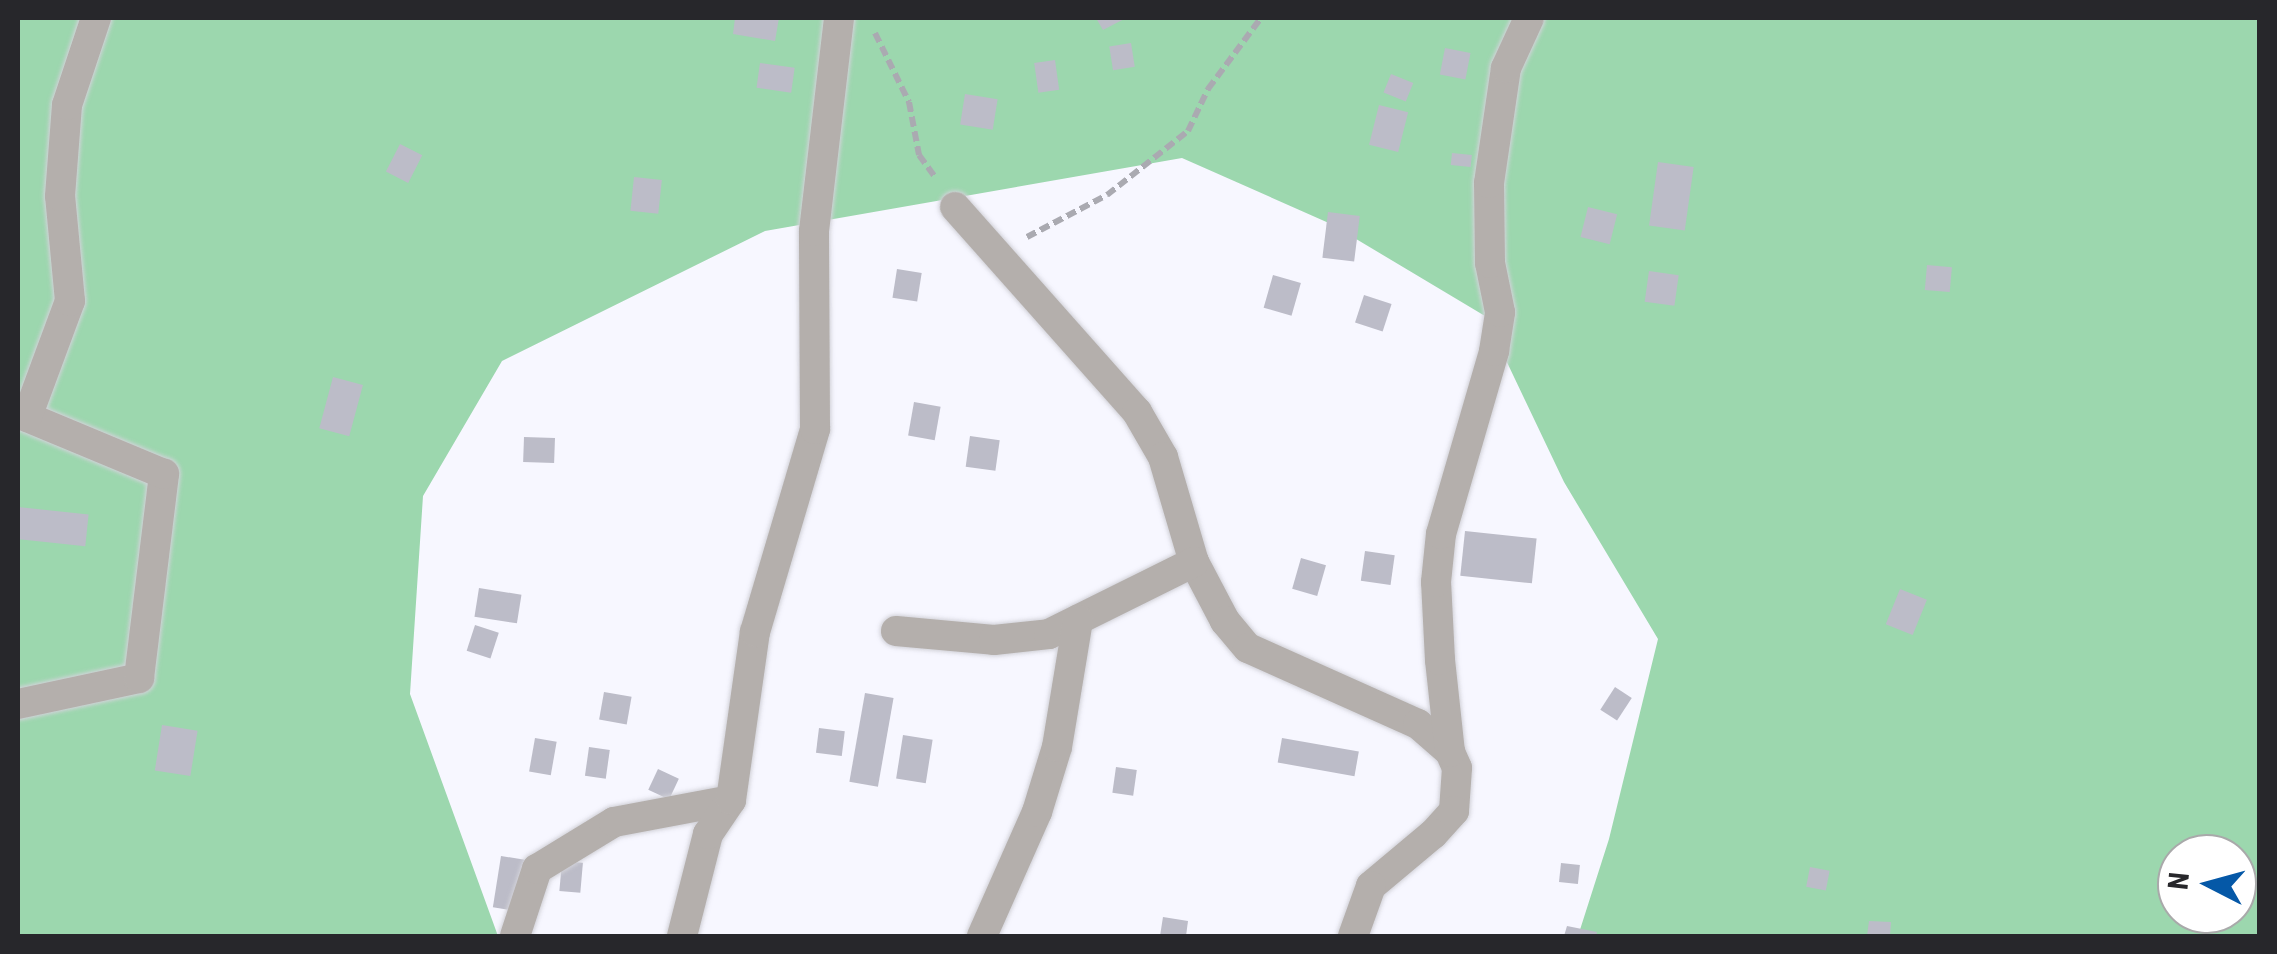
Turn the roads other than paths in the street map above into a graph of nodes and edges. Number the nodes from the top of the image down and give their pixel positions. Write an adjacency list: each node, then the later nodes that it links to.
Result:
1 (96, 18): 8 (street)
2 (840, 18): 10 (street)
3 (1529, 18): 9 (street)
4 (955, 207): 5 (street)
5 (1194, 562): 6 (street); 9 (street)
6 (1078, 620): 7 (street); 13 (street)
7 (896, 632)
8 (18, 704)
9 (1450, 752): 14 (street)
10 (730, 800): 11 (street); 12 (street)
11 (515, 936)
12 (682, 936)
13 (982, 936)
14 (1353, 936)

